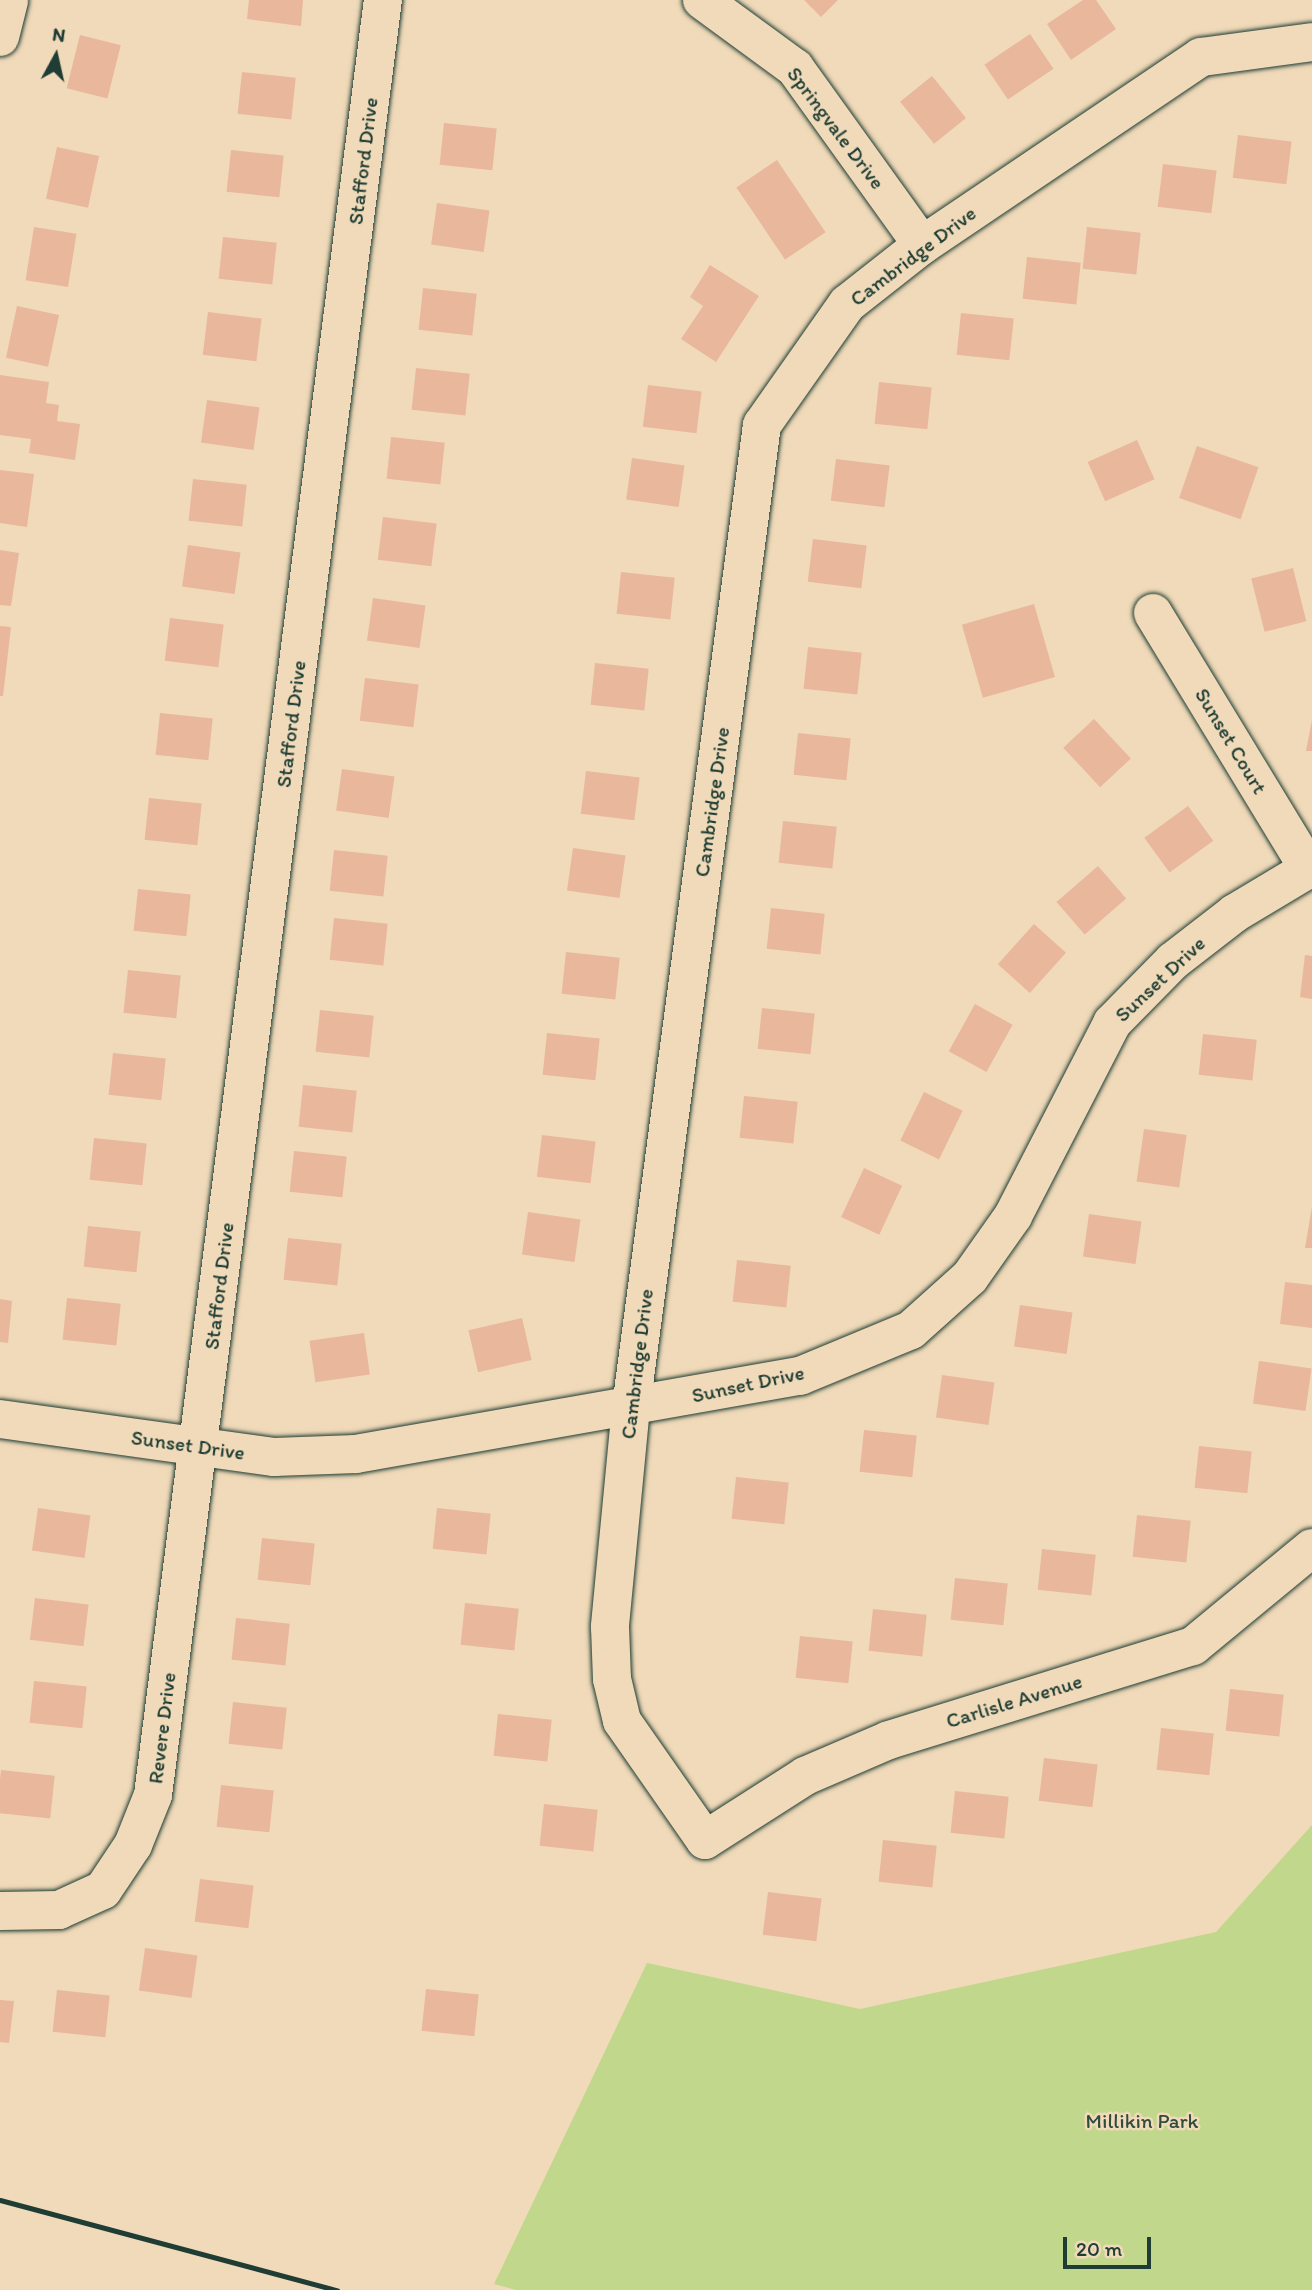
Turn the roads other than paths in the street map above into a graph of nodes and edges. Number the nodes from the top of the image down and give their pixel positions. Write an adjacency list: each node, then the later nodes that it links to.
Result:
1 (9, 0): 4 (street)
2 (383, 0): 11 (street, Stafford Drive)
3 (702, 0): 6 (street, Springvale Drive)
4 (0, 37)
5 (1312, 42): 6 (street, Cambridge Drive)
6 (922, 245): 9 (street, Cambridge Drive)
7 (1153, 614): 8 (street, Sunset Court)
8 (1310, 867): 9 (street, Sunset Drive)
9 (631, 1407): 11 (street, Sunset Drive); 13 (street, Cambridge Drive)
10 (0, 1419): 11 (street, Sunset Drive)
11 (198, 1447): 14 (street, Revere Drive)
12 (1312, 1548): 13 (street, Carlisle Avenue)
13 (705, 1840)
14 (0, 1911)

